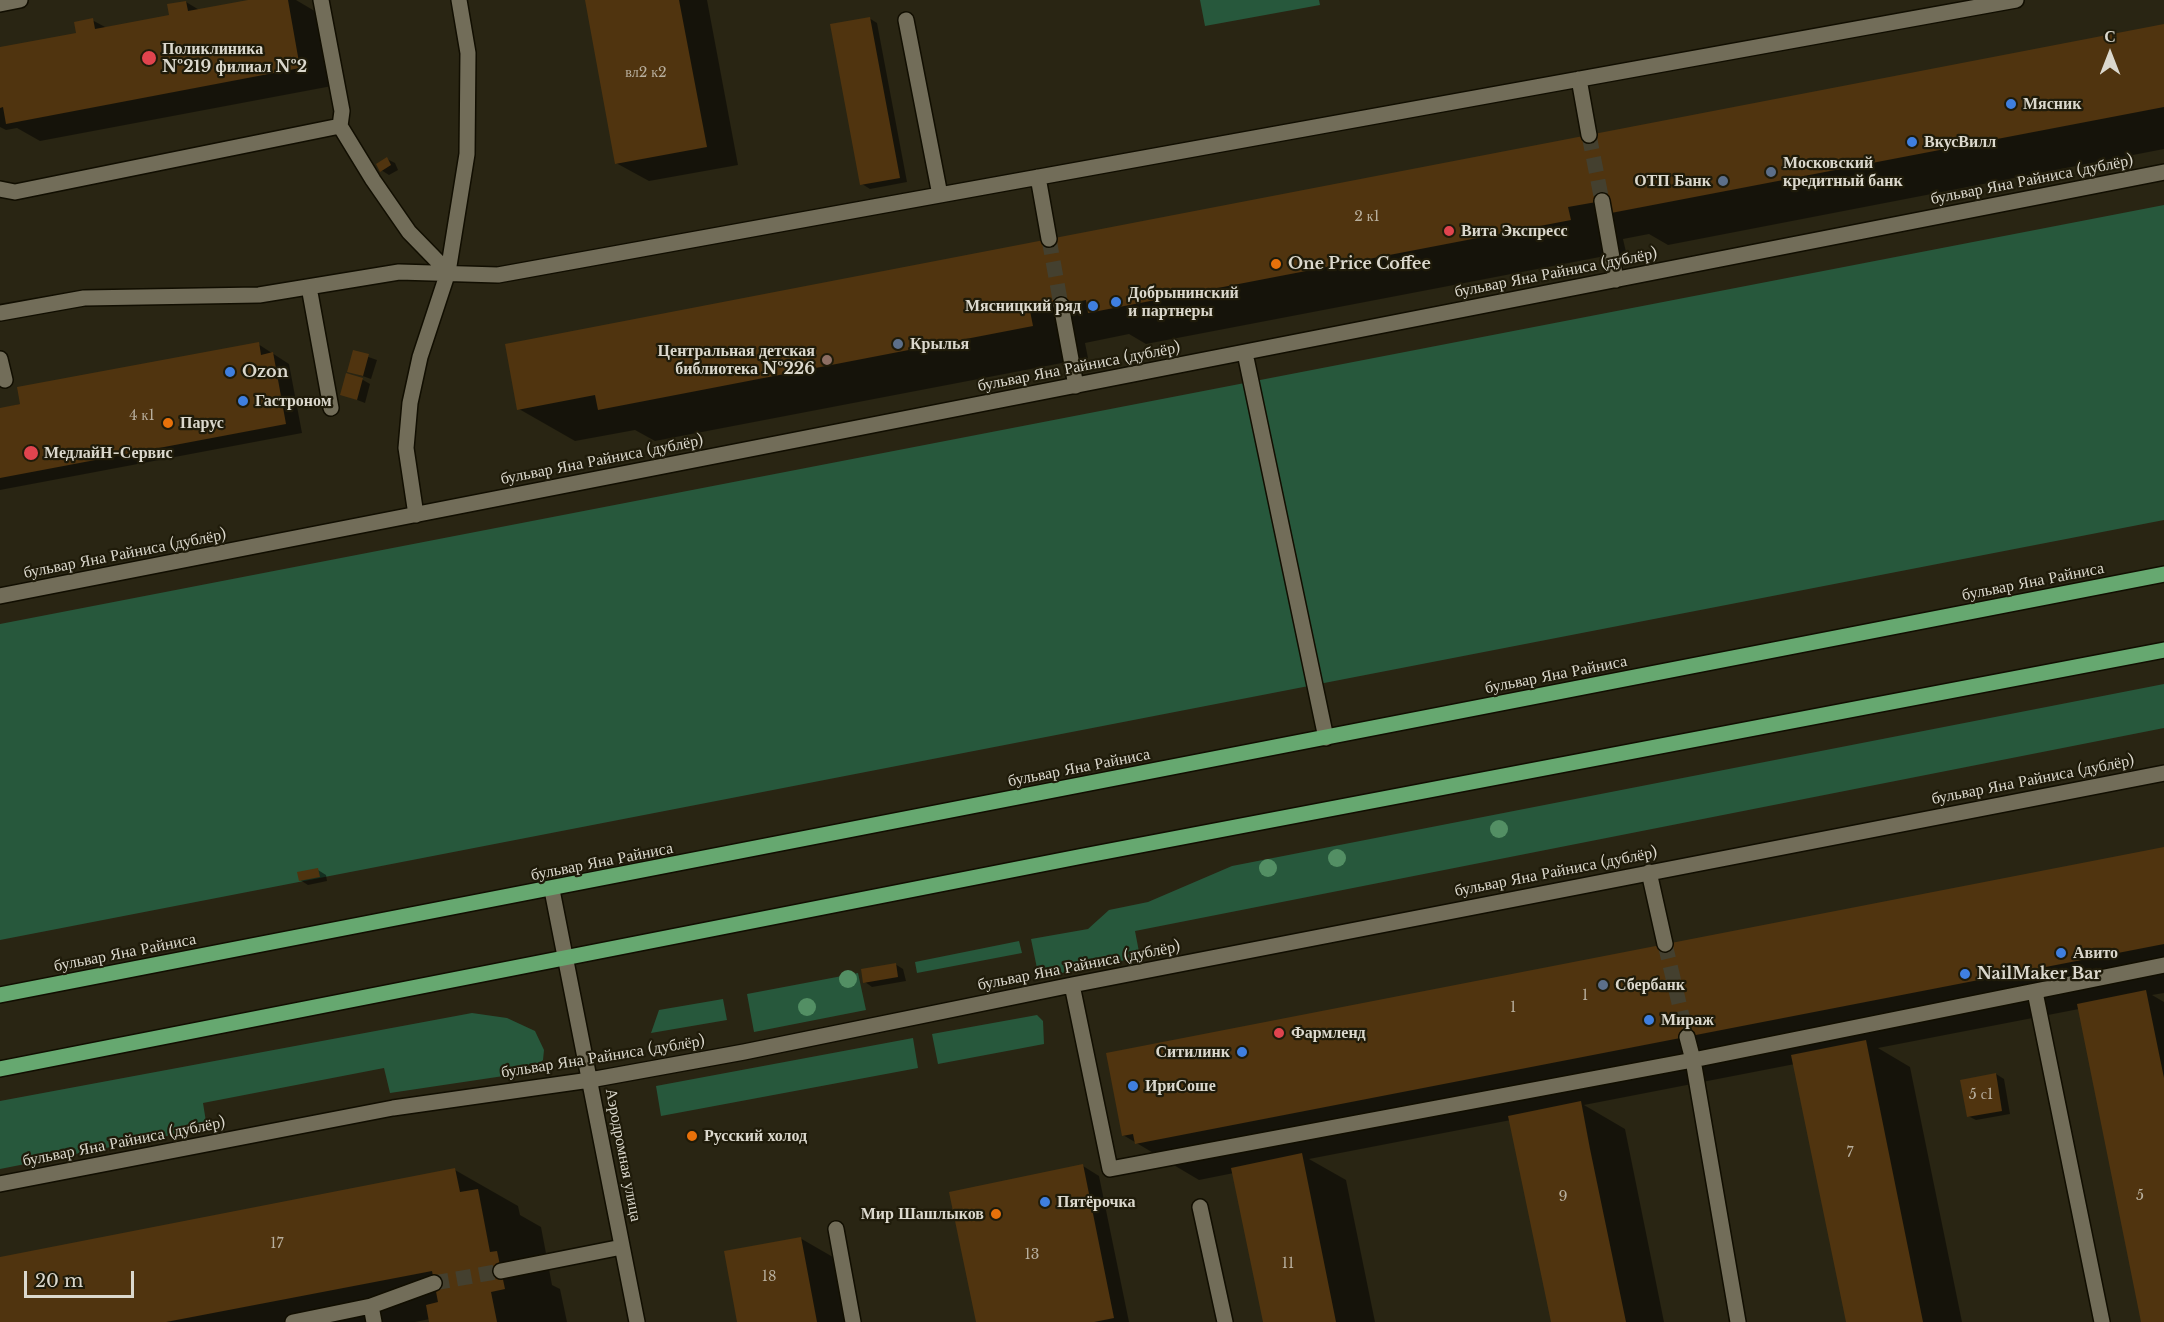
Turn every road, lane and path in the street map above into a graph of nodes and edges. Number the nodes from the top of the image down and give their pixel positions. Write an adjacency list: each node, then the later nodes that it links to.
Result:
1 (20, 0): 5 (street)
2 (321, 0): 8 (street)
3 (459, 0): 16 (street)
4 (2016, 0): 7 (street)
5 (0, 4)
6 (906, 20): 13 (street)
7 (1579, 79): 9 (street); 11 (street)
8 (340, 126): 12 (street); 16 (street)
9 (1589, 135)
10 (2164, 172): 17 (street, бульвар Яна Райниса (дублёр))
11 (1038, 177): 13 (street); 15 (street)
12 (0, 189)
13 (940, 195): 16 (street)
14 (1602, 201): 17 (street)
15 (1049, 239)
16 (448, 272): 18 (street); 26 (street)
17 (1616, 280): 21 (street, бульвар Яна Райниса (дублёр))
18 (309, 287): 20 (street); 25 (street)
19 (1061, 305): 24 (street)
20 (0, 313)
21 (1245, 353): 24 (street, бульвар Яна Райниса (дублёр)); 30 (street)
22 (0, 359): 23 (street)
23 (5, 380)
24 (1076, 386): 26 (street, бульвар Яна Райниса (дублёр))
25 (331, 408)
26 (416, 515): 28 (street, бульвар Яна Райниса (дублёр))
27 (2164, 574): 30 (main road, бульвар Яна Райниса)
28 (0, 596)
29 (2164, 650): 35 (main road)
30 (1326, 738): 33 (main road, бульвар Яна Райниса)
31 (2164, 773): 32 (street, бульвар Яна Райниса (дублёр))
32 (1649, 872): 34 (street); 37 (street, бульвар Яна Райниса (дублёр))
33 (552, 890): 35 (street, Аэродромная улица); 39 (main road, бульвар Яна Райниса)
34 (1665, 944)
35 (566, 958): 42 (main road); 43 (street, Аэродромная улица)
36 (2164, 965): 38 (street)
37 (1072, 985): 41 (street); 43 (street, бульвар Яна Райниса (дублёр))
38 (2035, 992): 41 (street); 57 (street)
39 (0, 996)
40 (1687, 1037): 41 (street)
41 (1693, 1060): 56 (street)
42 (0, 1070)
43 (590, 1080): 44 (street, бульвар Яна Райниса (дублёр)); 47 (street, Аэродромная улица)
44 (0, 1184)
45 (1200, 1207): 55 (street)
46 (836, 1229): 54 (street)
47 (622, 1247): 48 (street); 53 (street, Аэродромная улица)
48 (501, 1271)
49 (434, 1283): 50 (street)
50 (371, 1306): 51 (street); 52 (street)
51 (292, 1322)
52 (375, 1322)
53 (637, 1322)
54 (853, 1322)
55 (1225, 1322)
56 (1738, 1322)
57 (2102, 1322)

